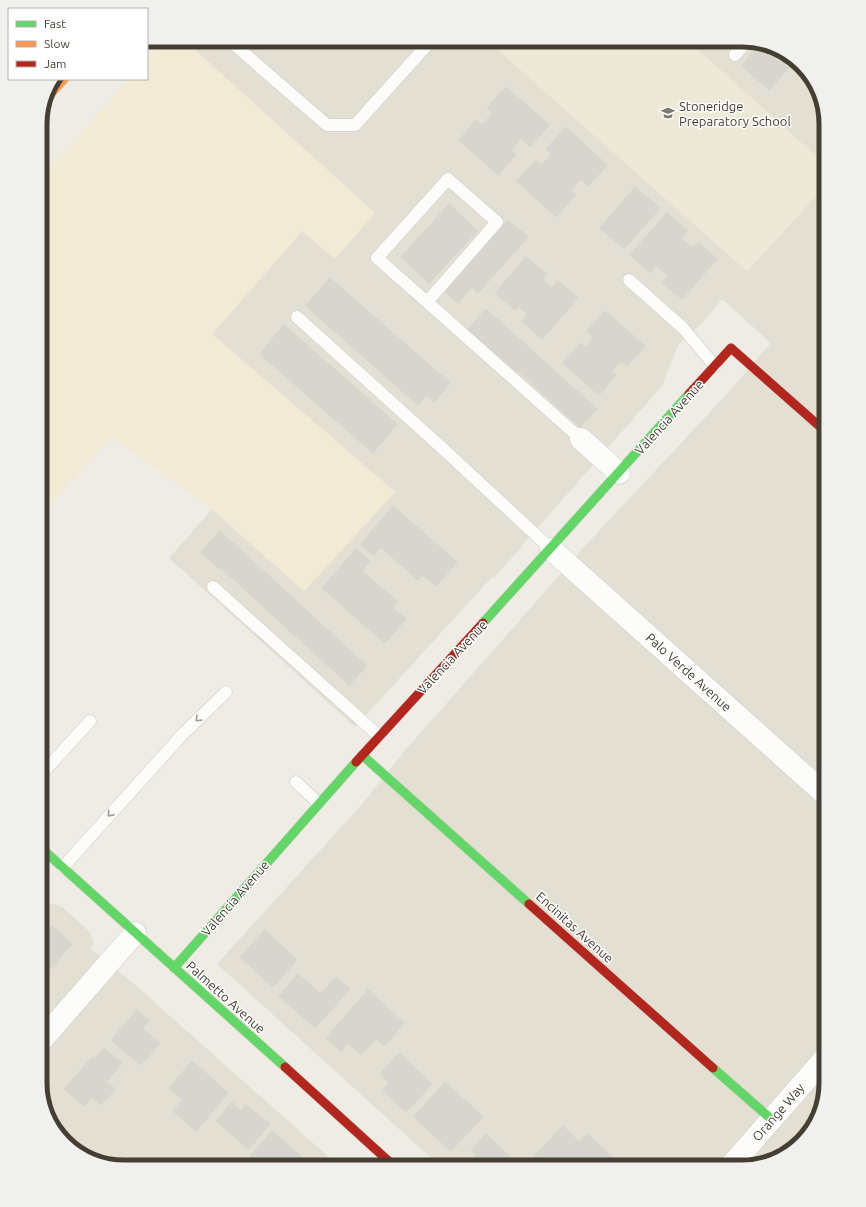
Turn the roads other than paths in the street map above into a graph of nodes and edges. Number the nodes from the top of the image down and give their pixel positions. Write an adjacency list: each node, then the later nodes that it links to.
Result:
1 (237, 47): 2 (lane)
2 (425, 47)
3 (742, 47): 4 (lane)
4 (735, 55)
5 (63, 80): 6 (street)
6 (56, 88)
7 (629, 280): 10 (lane)
8 (427, 302): 8 (lane); 12 (lane)
9 (297, 317): 14 (lane)
10 (715, 366): 11 (street, Valencia Avenue); 13 (street, Valencia Avenue)
11 (819, 426)
12 (581, 439): 13 (street)
13 (619, 473): 14 (street, Valencia Avenue)
14 (551, 549): 18 (street, Valencia Avenue); 22 (street, Palo Verde Avenue)
15 (213, 587): 18 (lane)
16 (226, 692): 25 (lane, one-way to 25)
17 (90, 721): 20 (lane)
18 (379, 736): 19 (street, Valencia Avenue)
19 (362, 755): 23 (street, Valencia Avenue); 30 (street, Encinitas Avenue)
20 (47, 768)
21 (296, 782): 23 (lane)
22 (819, 789)
23 (318, 804): 27 (street, Valencia Avenue)
24 (47, 853): 25 (street, Palmetto Avenue)
25 (63, 867): 26 (street, Palmetto Avenue)
26 (135, 933): 27 (street, Palmetto Avenue); 28 (street)
27 (174, 968): 31 (street, Palmetto Avenue)
28 (47, 1034)
29 (819, 1065): 30 (street, Orange Way)
30 (771, 1119): 32 (street, Orange Way)
31 (387, 1160)
32 (736, 1160)

